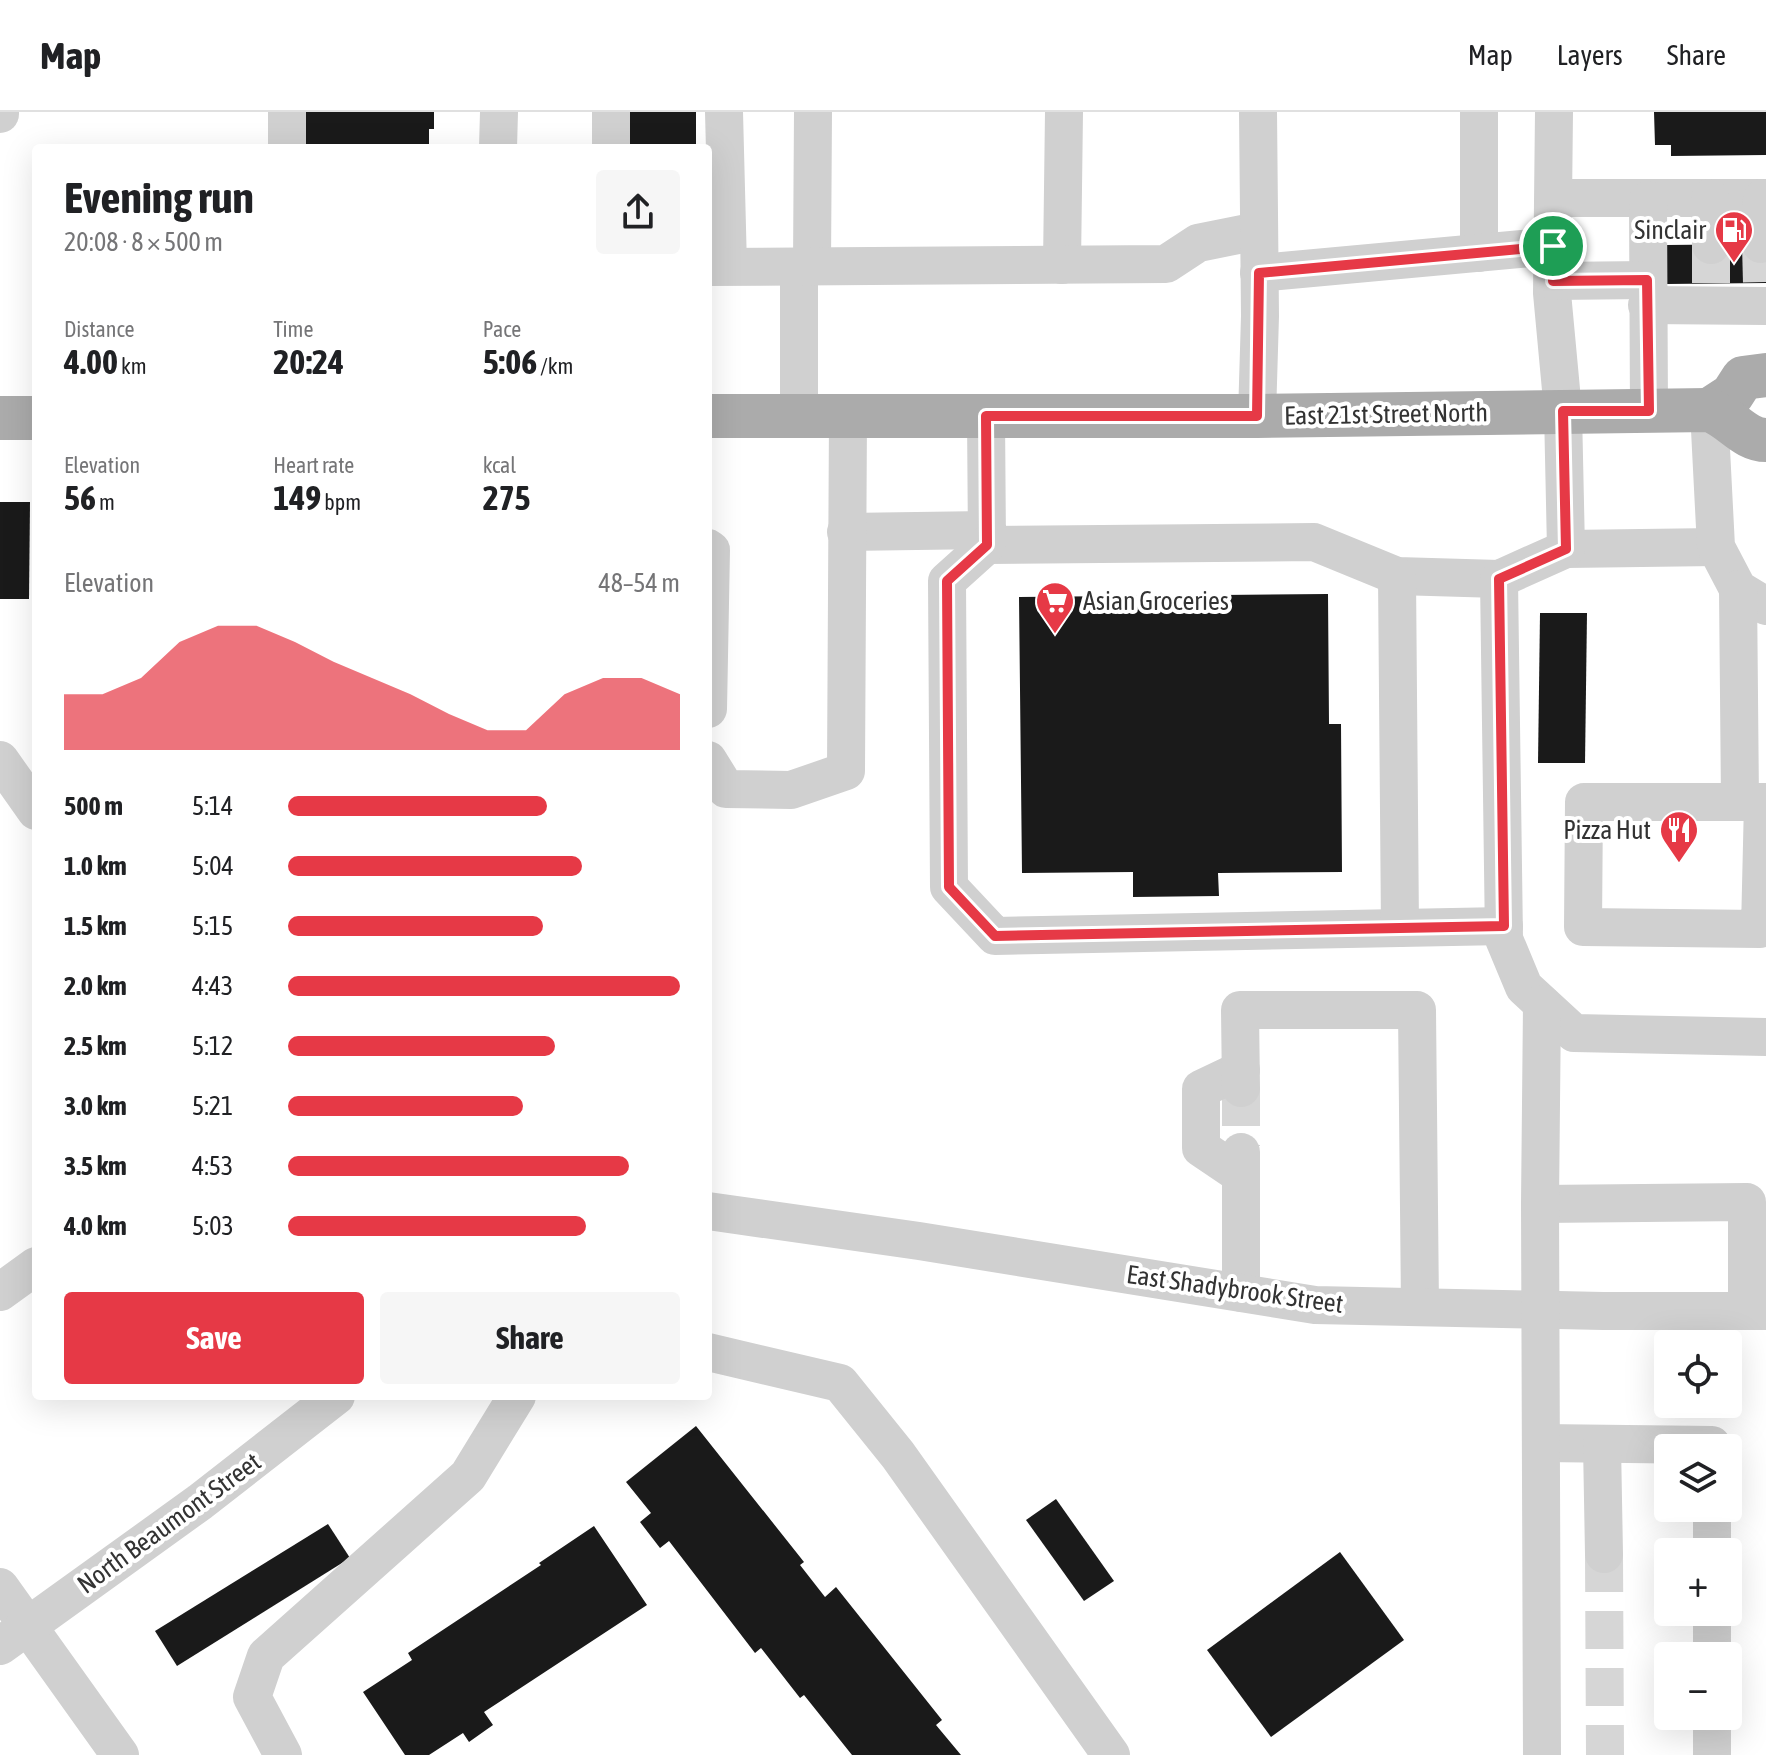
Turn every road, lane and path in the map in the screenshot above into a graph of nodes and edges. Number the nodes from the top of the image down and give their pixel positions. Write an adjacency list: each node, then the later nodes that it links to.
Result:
1 (287, 112): 11 (street)
2 (499, 112): 12 (street)
3 (611, 112): 13 (street)
4 (705, 112): 14 (street)
5 (724, 112): 25 (street)
6 (813, 112): 26 (street)
7 (1064, 112): 24 (street)
8 (1258, 112): 19 (street)
9 (1479, 112): 22 (street)
10 (1554, 112): 15 (street)
11 (287, 144)
12 (498, 144)
13 (611, 144)
14 (706, 144)
15 (1554, 198): 18 (street); 23 (street)
16 (1710, 198): 17 (street); 18 (street); 21 (street)
17 (1764, 198): 20 (street)
18 (1648, 200): 28 (street)
19 (1258, 231): 24 (street); 27 (street)
20 (1761, 244)
21 (1711, 245)
22 (1479, 253): 23 (street); 27 (street)
23 (1553, 264): 28 (street); 32 (street)
24 (1062, 265): 26 (street)
25 (718, 266): 26 (street)
26 (806, 266): 35 (street)
27 (1259, 273): 38 (street)
28 (1647, 293): 29 (street); 33 (street)
29 (1763, 299)
30 (1766, 375): 31 (main road)
31 (1709, 410): 33 (main road, East 21st Street North); 41 (main road); 44 (street)
32 (1563, 411): 33 (main road, East 21st Street North); 38 (main road, East 21st Street North); 45 (street)
33 (1649, 411)
34 (712, 416): 35 (main road, East 21st Street North)
35 (799, 416): 36 (main road, East 21st Street North)
36 (848, 416): 37 (main road, East 21st Street North); 42 (street)
37 (986, 416): 38 (main road, East 21st Street North); 43 (street)
38 (1257, 416)
39 (0, 418): 40 (main road)
40 (32, 418)
41 (1762, 443)
42 (846, 532): 43 (street); 50 (street)
43 (987, 538): 46 (street); 54 (street)
44 (1716, 547): 45 (street); 48 (street)
45 (1566, 549): 47 (street)
46 (1397, 576): 47 (street); 54 (street)
47 (1499, 579): 53 (street)
48 (1752, 598): 51 (street)
49 (0, 760): 52 (street)
50 (712, 771)
51 (1756, 802): 51 (street)
52 (32, 805)
53 (1504, 926): 54 (street); 55 (street)
54 (1400, 928)
55 (1542, 1004): 56 (street); 57 (street)
56 (1766, 1037)
57 (1540, 1204): 63 (street); 64 (street)
58 (712, 1212): 61 (street, East Shadybrook Street)
59 (32, 1269): 60 (street)
60 (0, 1292)
61 (1241, 1293): 62 (street, East Shadybrook Street); 62 (street)
62 (1420, 1307): 63 (street, East Shadybrook Street)
63 (1541, 1309): 64 (street, East Shadybrook Street); 68 (street)
64 (1756, 1311)
65 (712, 1353): 77 (street)
66 (331, 1400): 73 (street, North Beaumont Street)
67 (515, 1400): 76 (street)
68 (1542, 1443): 69 (street); 78 (street)
69 (1602, 1444): 70 (street); 71 (street)
70 (1654, 1444)
71 (1604, 1554)
72 (0, 1587): 73 (street)
73 (14, 1636): 75 (street)
74 (1712, 1730): 79 (street)
75 (120, 1755)
76 (283, 1755)
77 (1111, 1755)
78 (1542, 1755)
79 (1712, 1755)

